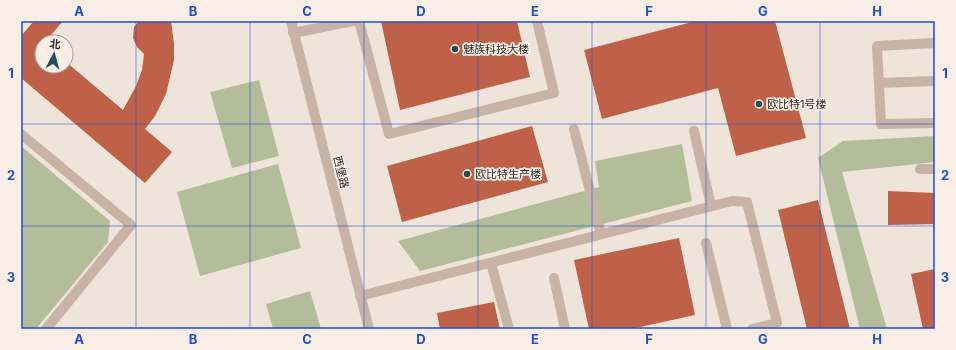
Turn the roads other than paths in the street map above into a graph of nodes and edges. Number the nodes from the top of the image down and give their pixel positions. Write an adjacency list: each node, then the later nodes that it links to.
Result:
1 (291, 21): 5 (street, 西堡路)
2 (353, 21): 5 (street)
3 (359, 21): 4 (street)
4 (537, 21)
5 (293, 33): 20 (street, 西堡路)
6 (935, 43): 8 (street)
7 (935, 81): 8 (street)
8 (879, 83): 9 (street)
9 (935, 123)
10 (574, 129): 16 (street)
11 (694, 131): 15 (street)
12 (21, 134): 21 (street)
13 (935, 169): 14 (street)
14 (920, 170)
15 (711, 206): 16 (street); 26 (street)
16 (601, 234): 18 (street)
17 (706, 243): 25 (street)
18 (491, 263): 20 (street); 23 (street)
19 (554, 278): 24 (street)
20 (360, 296): 22 (street, 西堡路)
21 (46, 329)
22 (369, 329)
23 (509, 329)
24 (565, 329)
25 (727, 329)
26 (752, 329)

